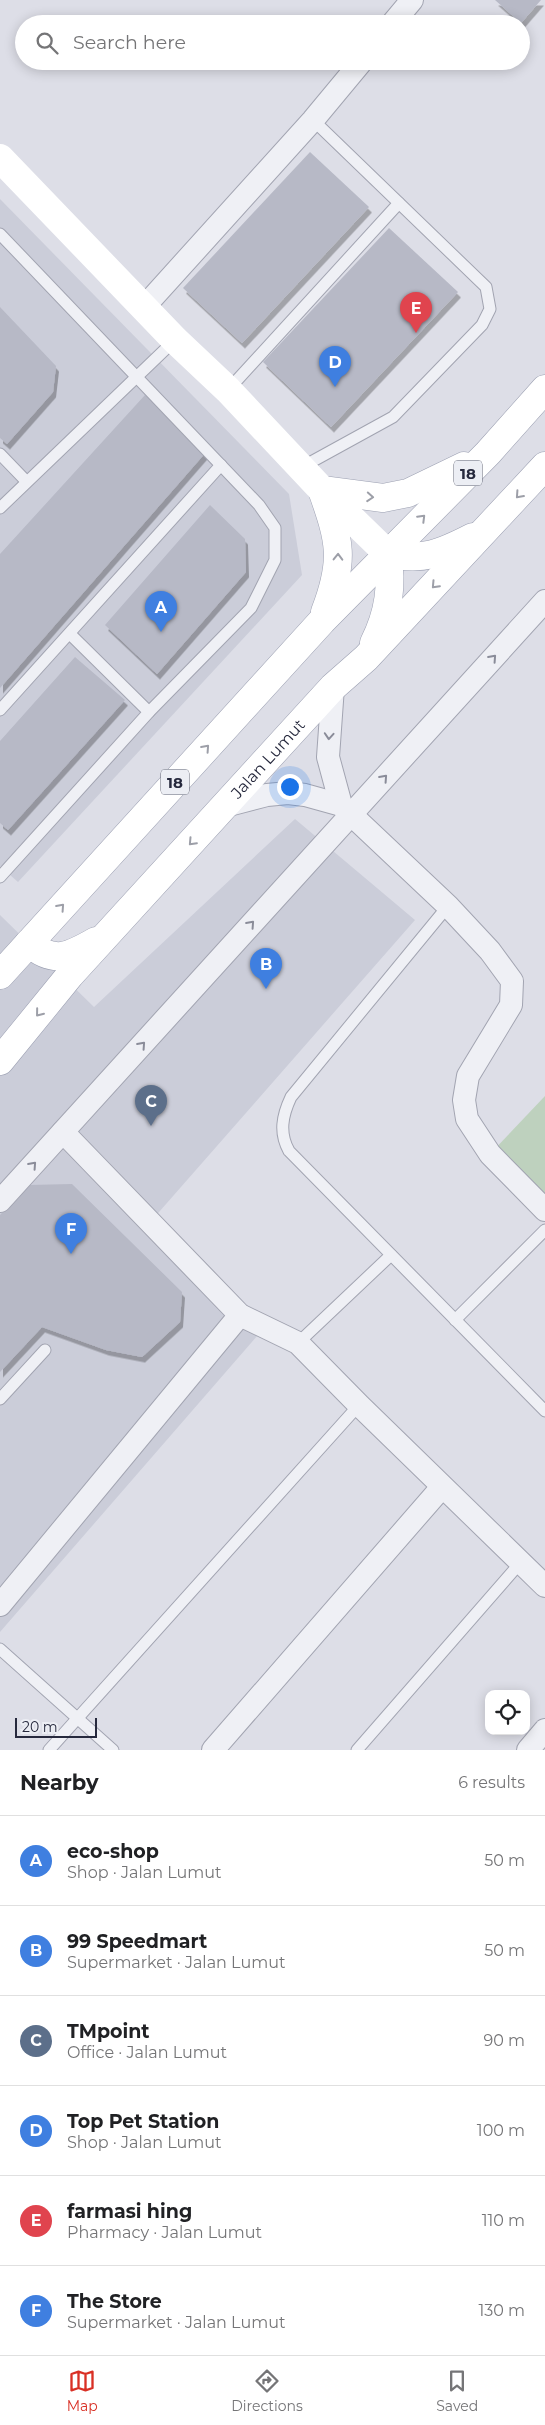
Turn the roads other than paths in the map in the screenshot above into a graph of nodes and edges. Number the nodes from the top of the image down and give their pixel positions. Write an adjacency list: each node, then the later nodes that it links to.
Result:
1 (412, 0): 2 (street)
2 (400, 15)
3 (355, 70): 4 (street)
4 (314, 120): 6 (lane); 8 (street)
5 (0, 158): 8 (main road)
6 (399, 203): 12 (lane); 17 (lane)
7 (0, 234): 10 (lane)
8 (145, 306): 9 (main road)
9 (176, 340): 10 (lane); 12 (main road)
10 (137, 378): 15 (lane); 18 (lane)
11 (545, 389): 14 (main road, 18)
12 (228, 390): 17 (main road)
13 (0, 454): 18 (lane)
14 (488, 454): 19 (main road, one-way to 14); 22 (main road, 18, one-way to 14)
15 (221, 466): 25 (lane); 29 (lane)
16 (545, 466): 21 (main road, Jalan Lumut, one-way to 21)
17 (301, 468): 19 (main road)
18 (26, 481): 20 (lane)
19 (322, 490): 22 (main road); 24 (main road, one-way to 19)
20 (0, 508)
21 (493, 524): 22 (main road); 26 (main road, Jalan Lumut, one-way to 26)
22 (387, 553): 24 (main road, 18); 26 (main road)
23 (545, 601): 31 (street, one-way to 23)
24 (322, 621): 35 (main road, 18, one-way to 24)
25 (70, 634): 28 (lane); 29 (lane)
26 (366, 658): 27 (main road, Jalan Lumut)
27 (333, 688): 30 (main road, Jalan Lumut); 31 (street, one-way to 31)
28 (0, 710)
29 (149, 712): 32 (lane)
30 (225, 806): 31 (street); 34 (main road, Jalan Lumut, one-way to 34)
31 (346, 810): 33 (street); 38 (street, one-way to 31)
32 (0, 877)
33 (448, 906): 40 (street); 42 (lane)
34 (128, 911): 35 (main road); 37 (main road, Jalan Lumut, one-way to 37)
35 (29, 943): 36 (main road, 18)
36 (0, 975)
37 (4, 1048)
38 (63, 1132): 39 (street, one-way to 38); 43 (street)
39 (0, 1201)
40 (545, 1210)
41 (545, 1230): 44 (lane)
42 (391, 1255): 44 (lane); 45 (lane)
43 (240, 1315): 45 (street); 53 (street)
44 (455, 1320): 49 (lane)
45 (298, 1343): 48 (street)
46 (44, 1350): 47 (lane)
47 (0, 1399)
48 (359, 1405): 50 (street); 55 (lane)
49 (545, 1411)
50 (442, 1486): 51 (street); 58 (street)
51 (521, 1562): 52 (street); 59 (lane)
52 (545, 1586)
53 (0, 1605)
54 (0, 1649): 55 (lane)
55 (78, 1718): 56 (lane); 57 (lane)
56 (49, 1750)
57 (113, 1750)
58 (213, 1750)
59 (357, 1750)

